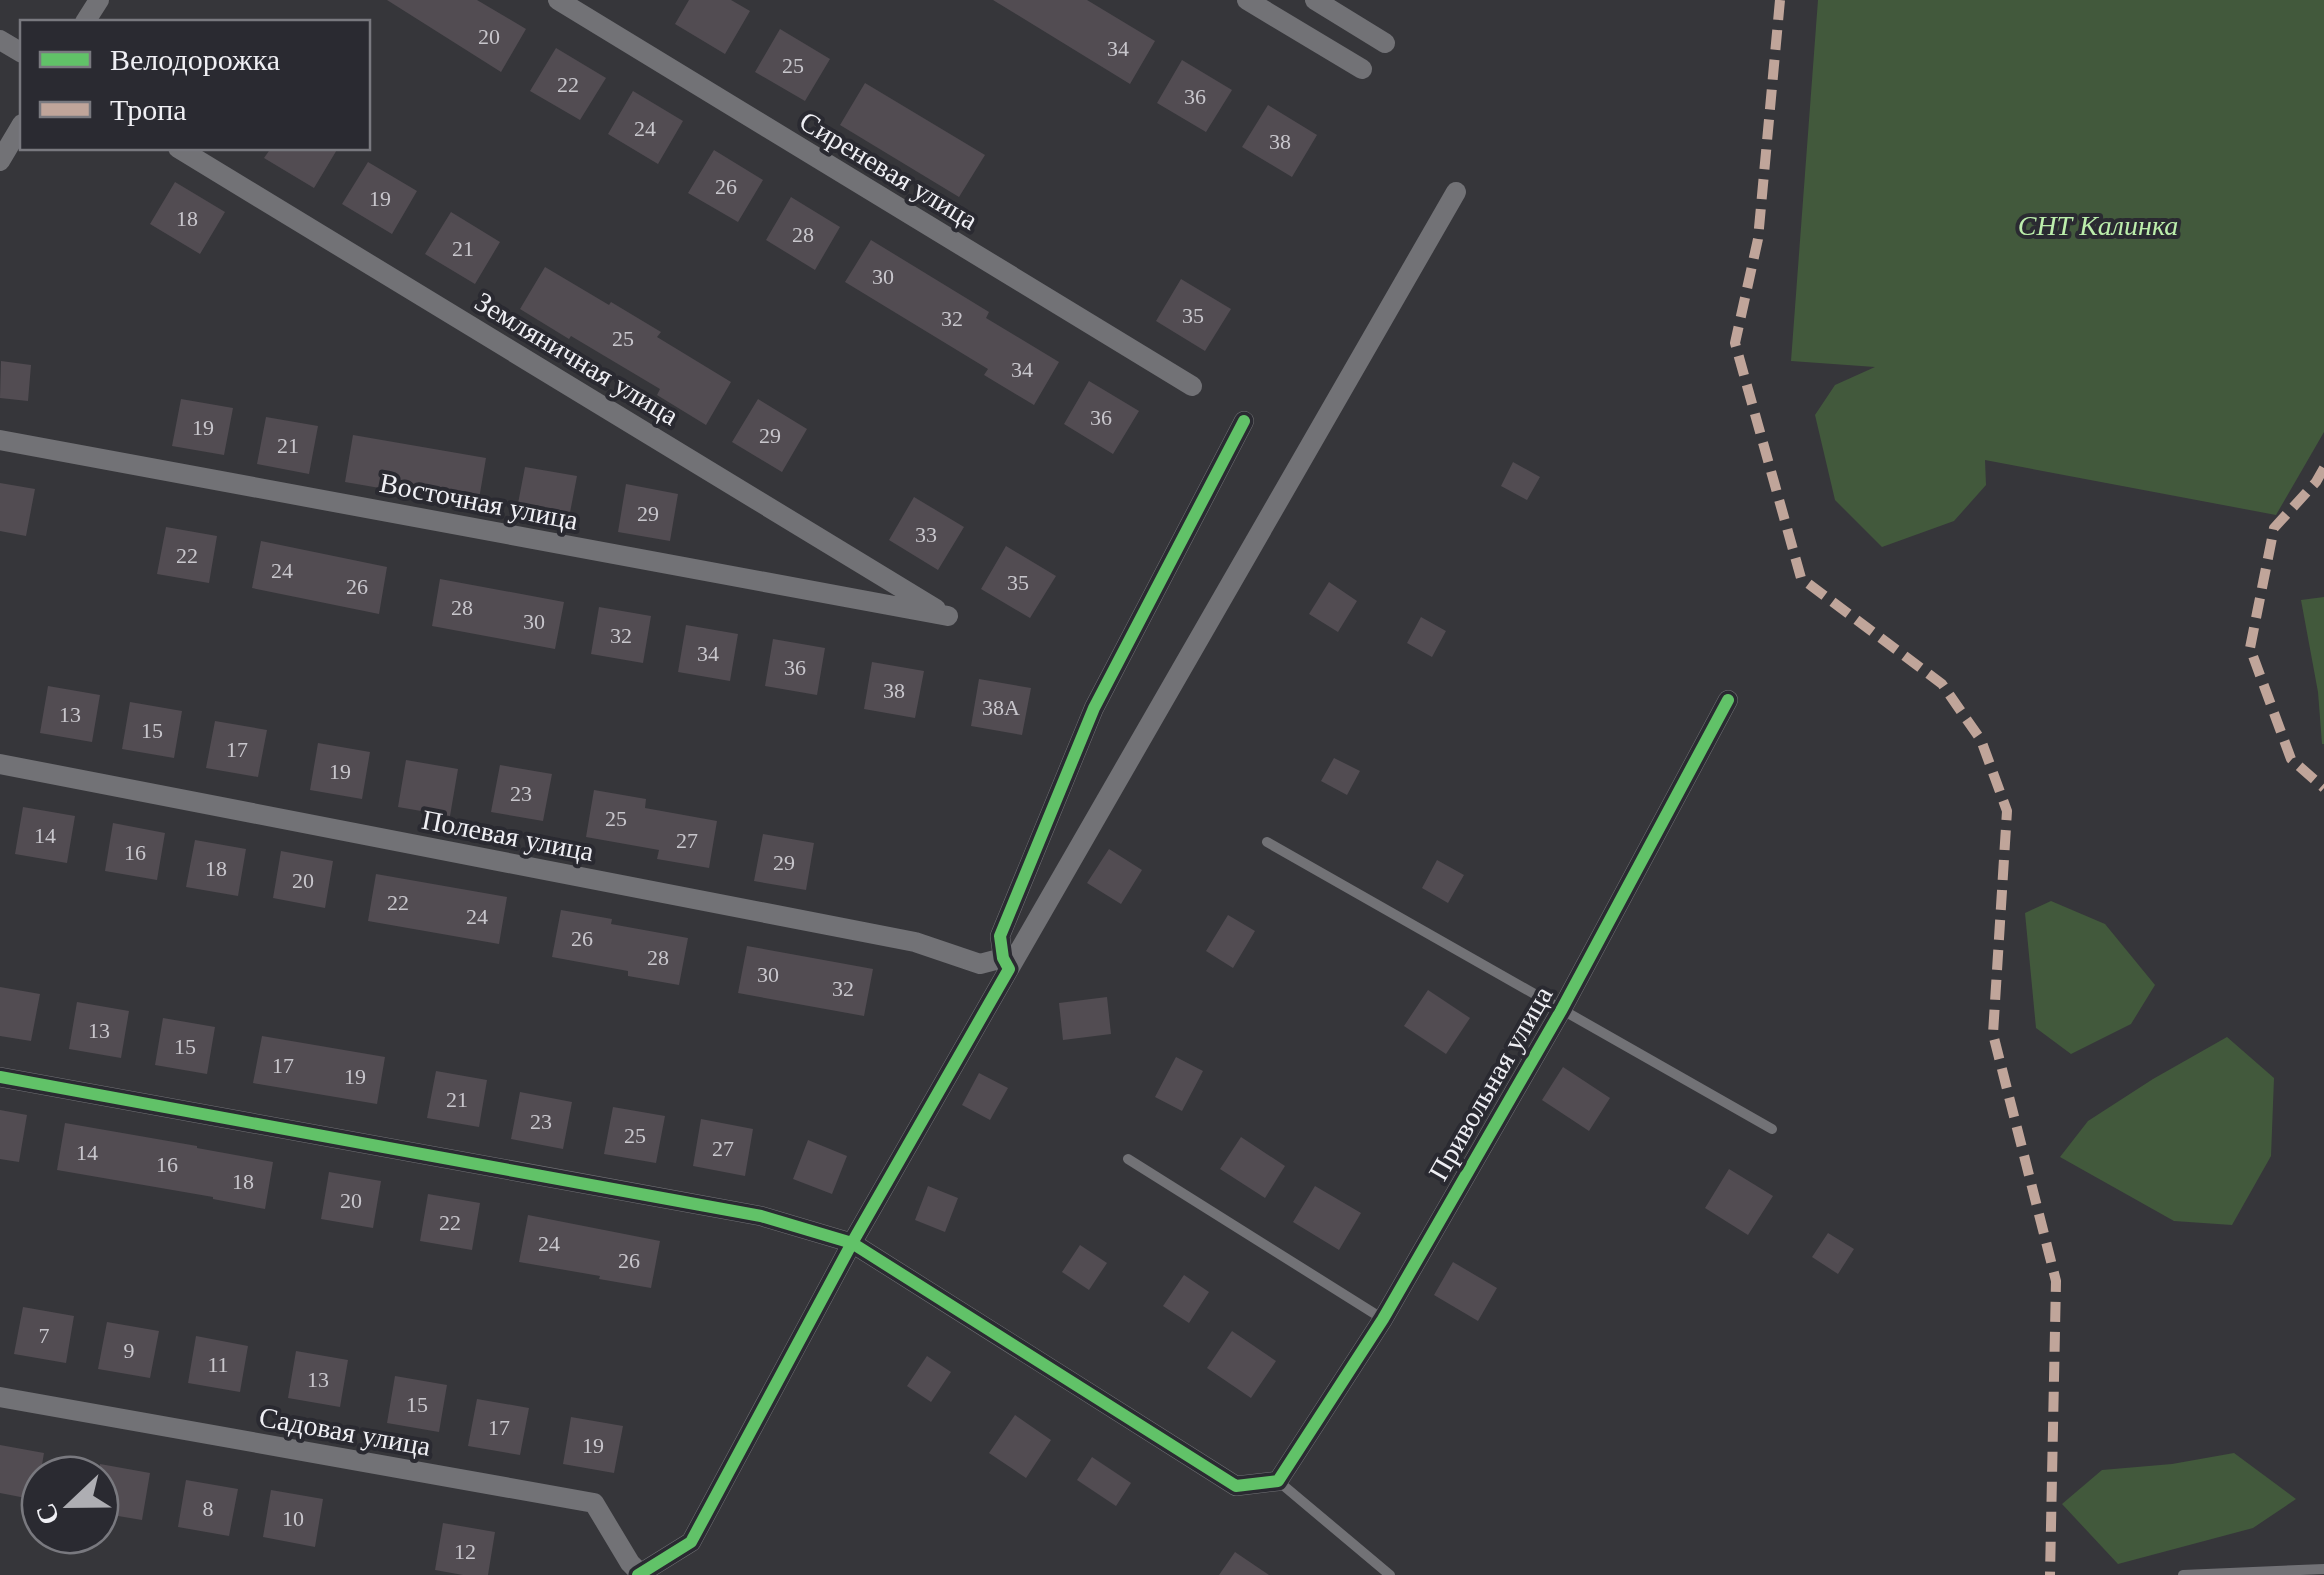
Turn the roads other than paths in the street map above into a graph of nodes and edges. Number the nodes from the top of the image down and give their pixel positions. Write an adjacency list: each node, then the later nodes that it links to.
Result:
1 (558, 0): 10 (street, Сиреневая улица)
2 (1248, 0): 5 (street)
3 (1315, 0): 4 (street)
4 (1385, 43)
5 (1362, 70)
6 (20, 127): 8 (street)
7 (181, 150): 13 (street, Земляничная улица)
8 (0, 160)
9 (1456, 192): 17 (street)
10 (1192, 386)
11 (1244, 421): 17 (street)
12 (0, 440): 13 (street, Восточная улица)
13 (948, 616)
14 (1728, 700): 18 (street, Привольная улица)
15 (0, 764): 17 (street, Полевая улица)
16 (1267, 842): 18 (lane)
17 (1006, 964): 22 (street)
18 (1562, 1010): 20 (lane); 23 (street, Привольная улица)
19 (0, 1077): 22 (street)
20 (1772, 1128)
21 (1128, 1159): 23 (lane)
22 (852, 1243): 25 (street); 27 (street)
23 (1383, 1319): 25 (street, Привольная улица)
24 (0, 1397): 27 (street, Садовая улица)
25 (1278, 1482): 28 (lane)
26 (2324, 1569): 29 (lane)
27 (640, 1575)
28 (1390, 1575)
29 (2182, 1575)

